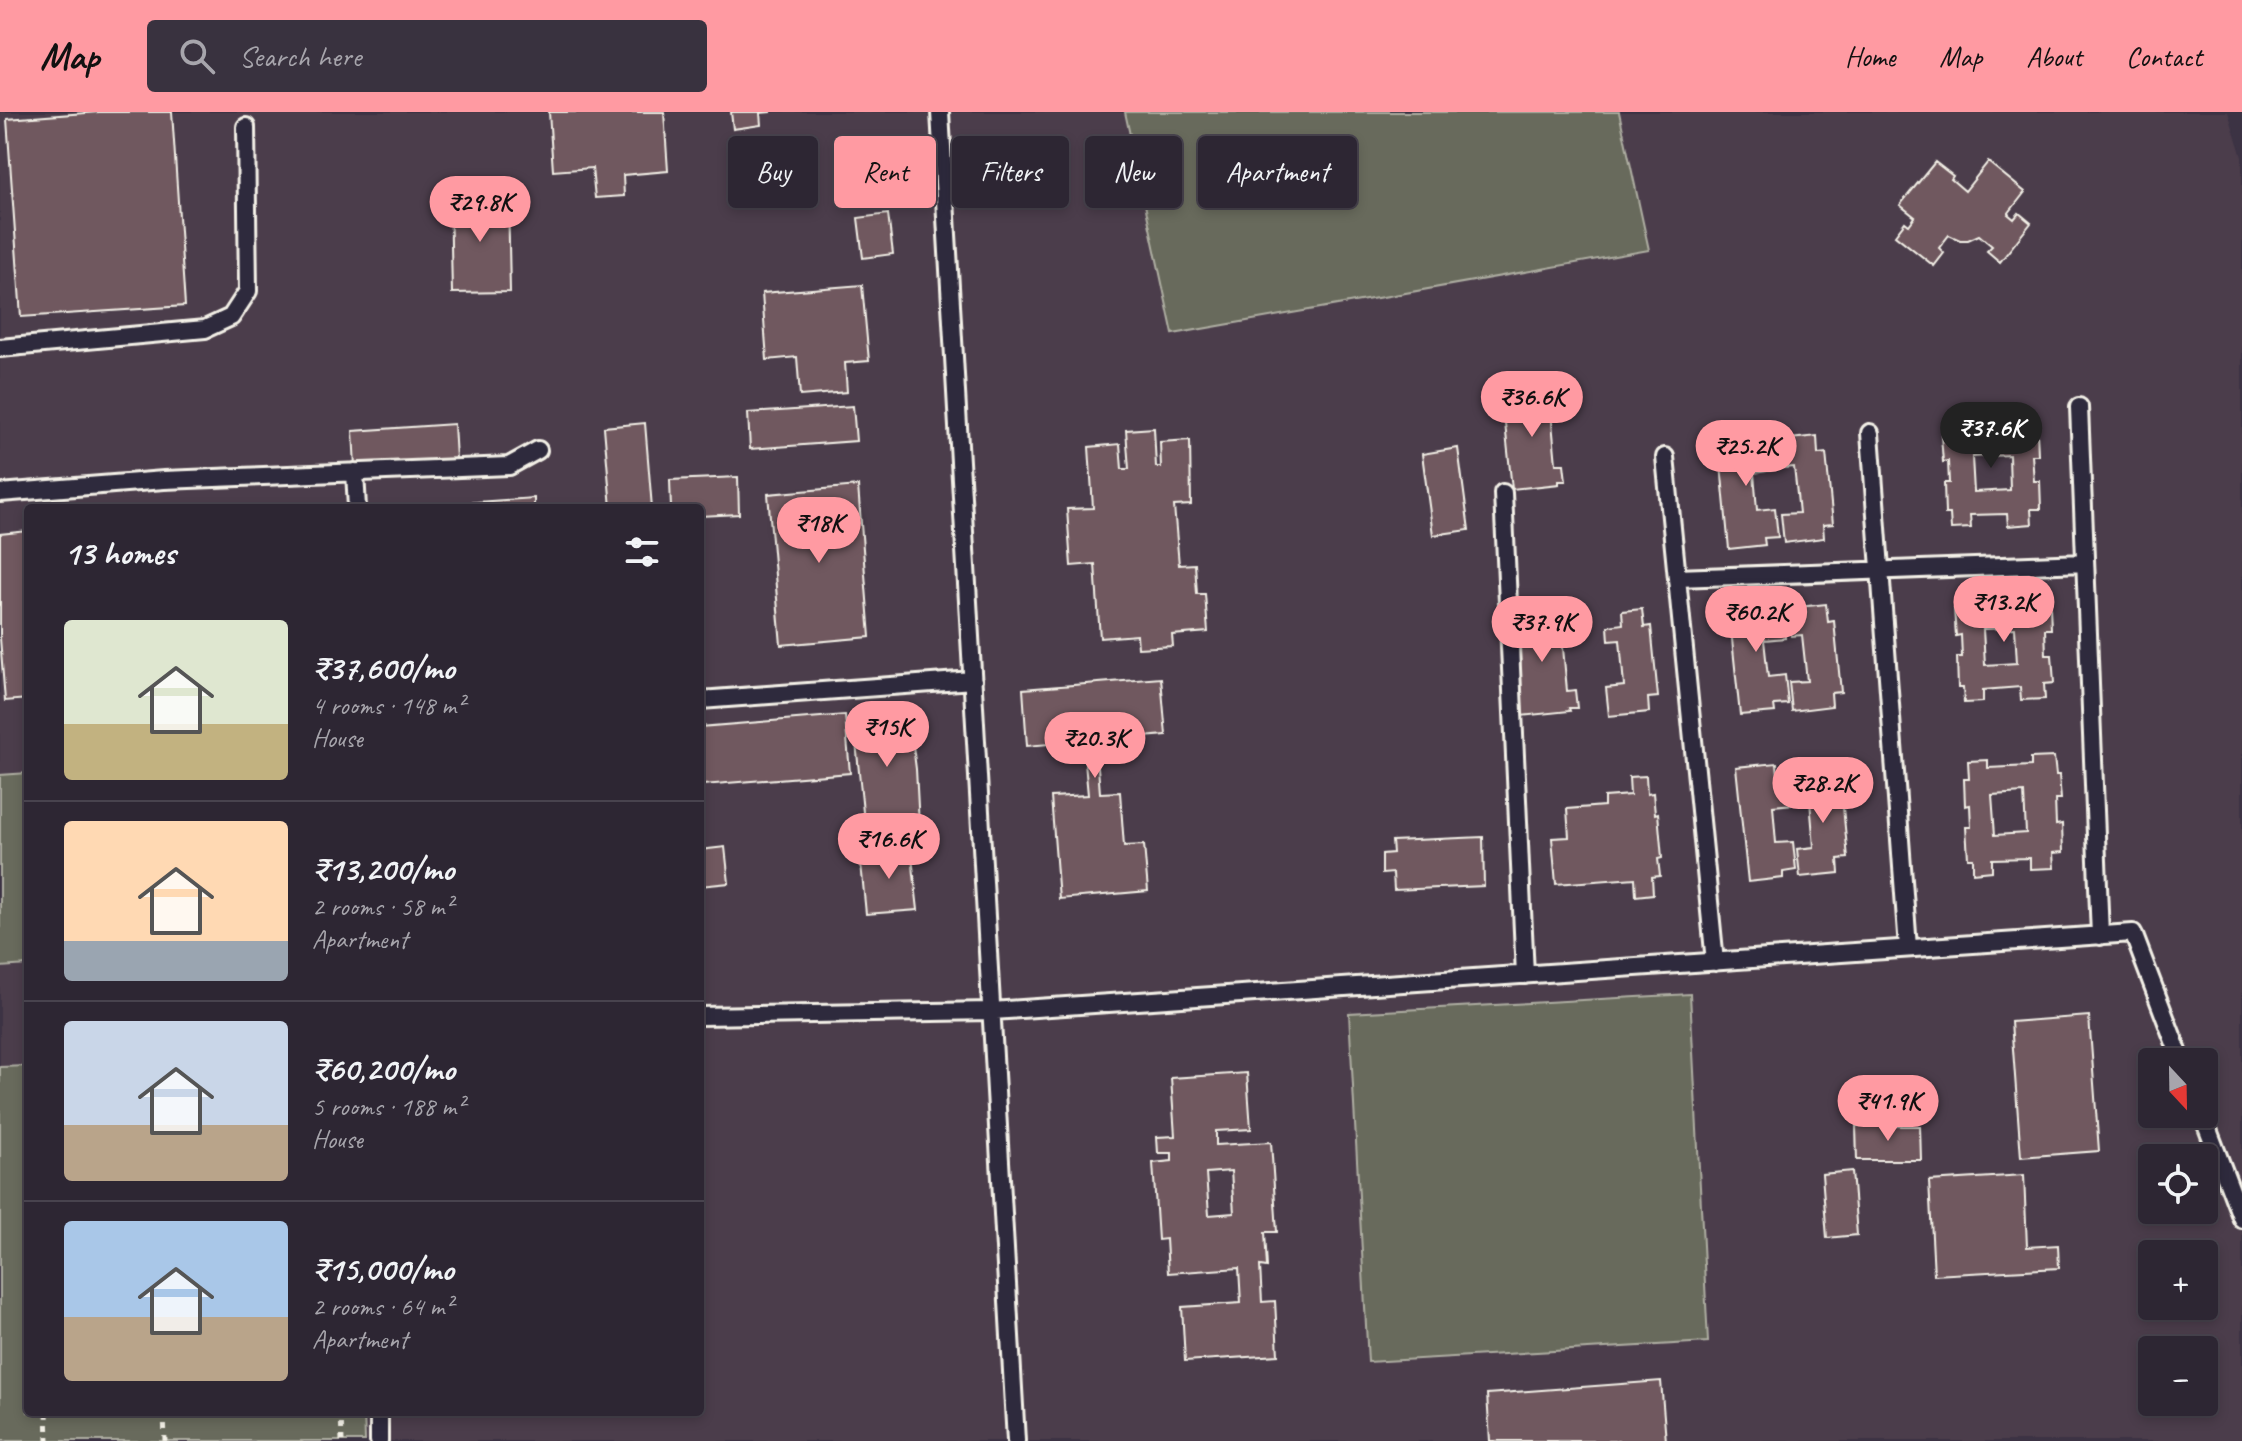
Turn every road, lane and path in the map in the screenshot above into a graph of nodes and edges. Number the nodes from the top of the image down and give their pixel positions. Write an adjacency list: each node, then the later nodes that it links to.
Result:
1 (940, 112): 15 (lane)
2 (246, 127): 3 (lane)
3 (0, 348)
4 (2079, 407): 12 (lane)
5 (1870, 433): 13 (lane)
6 (538, 450): 8 (lane)
7 (1665, 457): 14 (lane)
8 (355, 472): 9 (lane); 11 (lane)
9 (0, 493)
10 (1503, 493): 20 (lane)
11 (357, 504)
12 (2085, 563): 13 (lane); 17 (lane)
13 (1881, 571): 14 (lane); 18 (lane)
14 (1677, 578): 19 (lane)
15 (973, 680): 16 (lane); 21 (lane)
16 (704, 700)
17 (2100, 936): 18 (lane); 23 (lane)
18 (1908, 948): 19 (lane)
19 (1715, 962): 20 (lane)
20 (1525, 975): 21 (lane)
21 (992, 1011): 22 (lane); 34 (lane)
22 (704, 1016)
23 (2177, 1048)
24 (2207, 1128): 25 (lane)
25 (2242, 1219)
26 (47, 1416): 30 (path)
27 (164, 1416): 31 (path)
28 (341, 1416): 32 (path)
29 (379, 1416): 33 (lane)
30 (48, 1441)
31 (165, 1441)
32 (342, 1441)
33 (379, 1441)
34 (1016, 1441)

